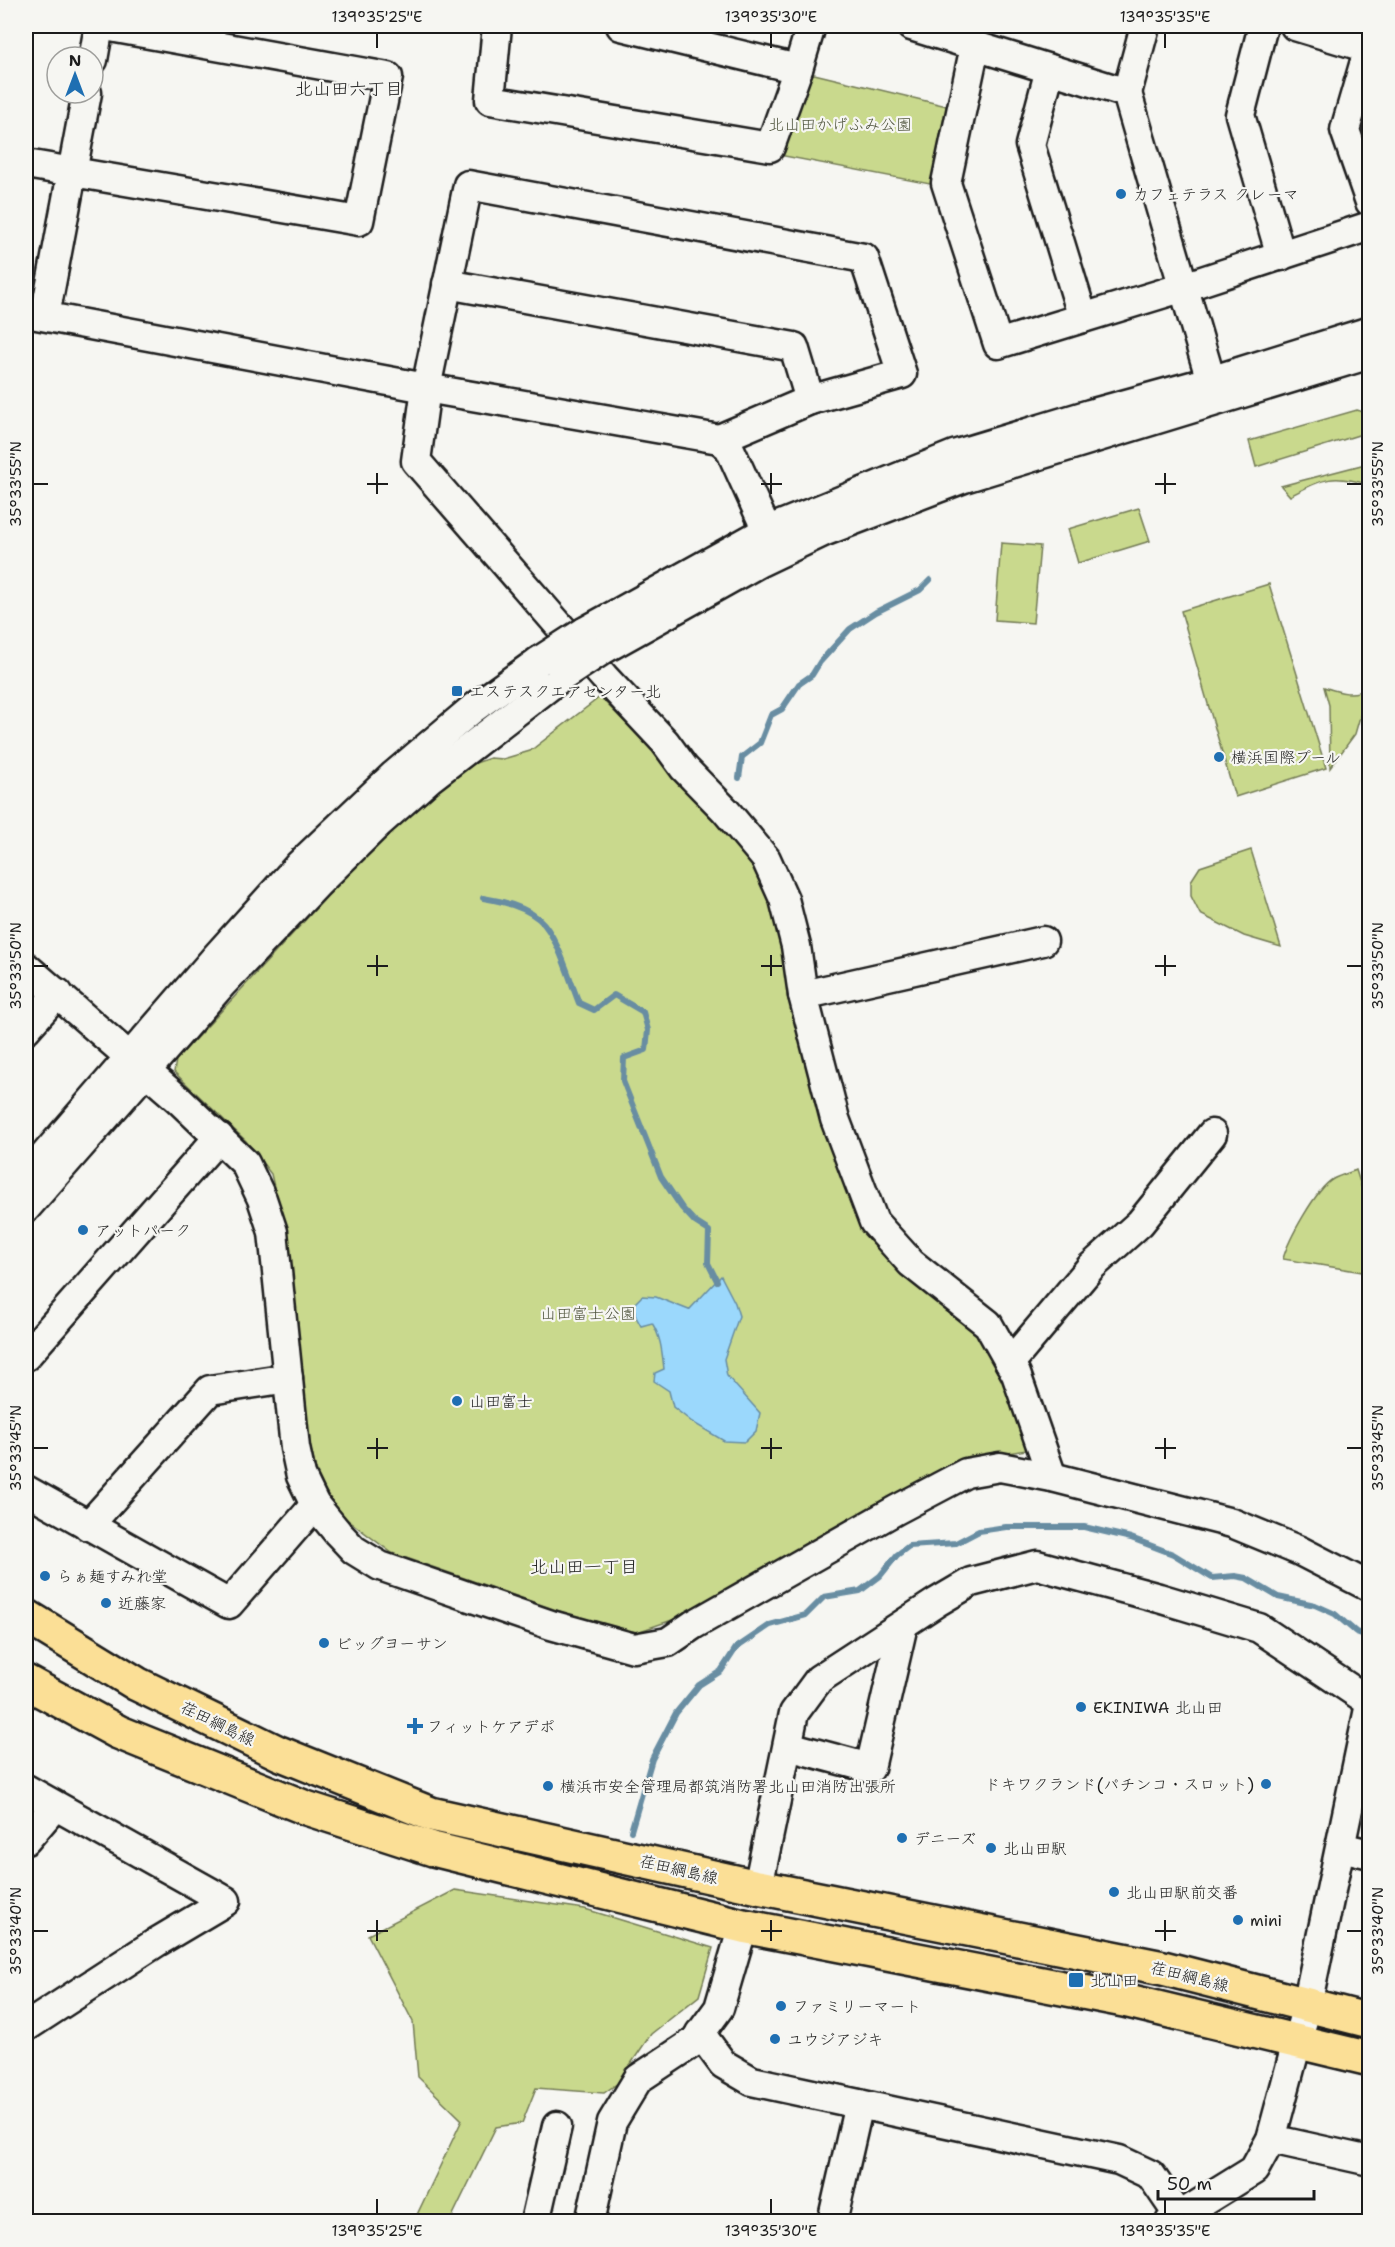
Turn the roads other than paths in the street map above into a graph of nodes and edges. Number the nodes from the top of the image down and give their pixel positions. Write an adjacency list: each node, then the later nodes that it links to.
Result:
1 (99, 26): 10 (street)
2 (105, 26): 18 (street)
3 (497, 26): 13 (street)
4 (621, 26): 13 (street)
5 (811, 26): 13 (street)
6 (911, 26): 11 (street)
7 (1145, 26): 15 (street)
8 (1263, 26): 21 (street)
9 (1294, 26): 12 (street)
10 (96, 45)
11 (975, 46): 14 (street); 25 (street)
12 (1369, 46): 19 (street)
13 (798, 69)
14 (1050, 69): 15 (street); 25 (street)
15 (1127, 93): 23 (street)
16 (85, 105): 18 (street)
17 (26, 164): 18 (street)
18 (73, 172): 24 (street)
19 (1370, 202)
20 (1370, 226): 21 (street)
21 (1281, 256): 23 (street)
22 (447, 284): 28 (street); 30 (street); 30 (street)
23 (1184, 287): 25 (street); 29 (street)
24 (35, 314): 28 (street)
25 (1083, 318)
26 (1370, 331): 29 (street)
27 (1370, 354): 29 (street)
28 (426, 388): 31 (street); 36 (street)
29 (1214, 391): 32 (street)
30 (810, 400): 31 (street)
31 (719, 439): 32 (street)
32 (772, 542): 38 (street, bridge)
33 (1043, 941): 36 (street)
34 (26, 967): 35 (street)
35 (58, 993): 37 (street); 38 (street)
36 (803, 995): 44 (street)
37 (26, 1029)
38 (138, 1065): 40 (street); 41 (street); 42 (street)
39 (1212, 1134): 44 (street)
40 (219, 1137): 43 (street); 45 (street)
41 (26, 1177)
42 (26, 1208)
43 (26, 1356)
44 (1010, 1363): 46 (street)
45 (288, 1378): 48 (street); 49 (street)
46 (1052, 1478): 48 (street); 50 (street)
47 (26, 1490): 49 (street)
48 (315, 1505): 49 (street)
49 (88, 1526)
50 (1370, 1587)
51 (26, 1616): 61 (main road, 荏田綱島線)
52 (903, 1625): 54 (street); 55 (street); 55 (street)
53 (26, 1682): 62 (main road)
54 (1370, 1703): 59 (street)
55 (788, 1746): 61 (street)
56 (26, 1789): 57 (street)
57 (55, 1806): 58 (street); 65 (street)
58 (26, 1840)
59 (1341, 1847): 60 (street); 63 (street)
60 (1370, 1854)
61 (758, 1887): 63 (main road, 荏田綱島線)
62 (743, 1926): 66 (street); 67 (main road)
63 (1307, 2005): 64 (main road, 荏田綱島線); 67 (street)
64 (1370, 2021)
65 (26, 2027)
66 (700, 2033): 69 (street); 75 (street)
67 (1297, 2042): 68 (main road); 71 (street)
68 (1370, 2060)
69 (859, 2104): 73 (street); 76 (street)
70 (557, 2126): 74 (street)
71 (1271, 2139): 72 (street); 73 (street)
72 (1370, 2161)
73 (1174, 2219)
74 (535, 2222)
75 (590, 2222)
76 (832, 2222)

